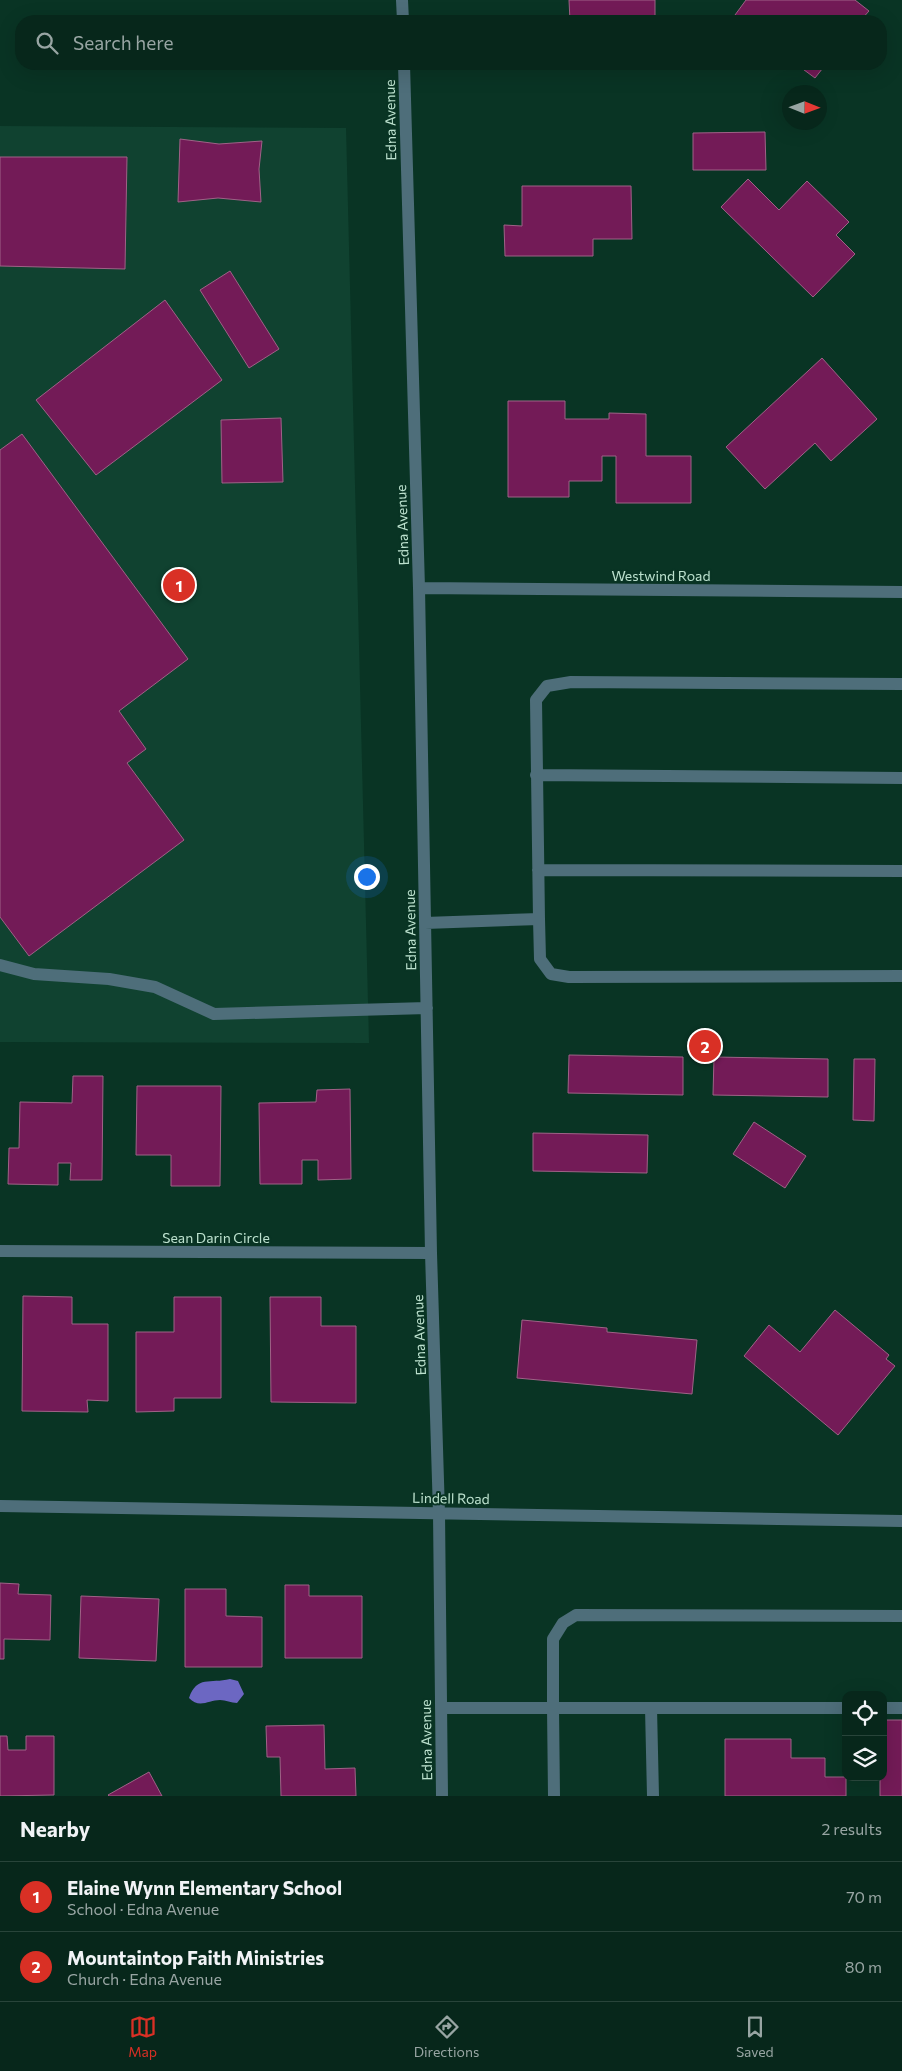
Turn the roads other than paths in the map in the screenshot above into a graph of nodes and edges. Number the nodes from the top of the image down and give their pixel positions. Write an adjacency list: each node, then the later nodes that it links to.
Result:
1 (402, 0): 2 (street)
2 (403, 15)
3 (404, 70): 4 (street, Edna Avenue)
4 (419, 588): 5 (street, Westwind Road); 12 (street, Edna Avenue)
5 (902, 592)
6 (902, 684): 7 (street)
7 (536, 775): 8 (street); 9 (street)
8 (902, 778)
9 (538, 870): 10 (street); 11 (street)
10 (902, 871)
11 (539, 919): 12 (street); 14 (street)
12 (425, 922): 15 (street, Edna Avenue)
13 (0, 965): 15 (street)
14 (902, 976)
15 (427, 1008): 17 (street, Edna Avenue)
16 (0, 1251): 17 (street, Sean Darin Circle)
17 (431, 1253): 19 (street, Edna Avenue)
18 (0, 1506): 19 (street, Lindell Road)
19 (439, 1513): 20 (street, Lindell Road); 22 (street, Edna Avenue)
20 (902, 1521)
21 (902, 1616): 23 (street)
22 (441, 1708): 23 (street); 28 (street, Edna Avenue)
23 (553, 1708): 24 (street); 29 (street)
24 (651, 1708): 25 (street); 30 (street)
25 (842, 1708)
26 (887, 1708): 27 (street)
27 (902, 1708)
28 (442, 1796)
29 (554, 1796)
30 (653, 1796)

